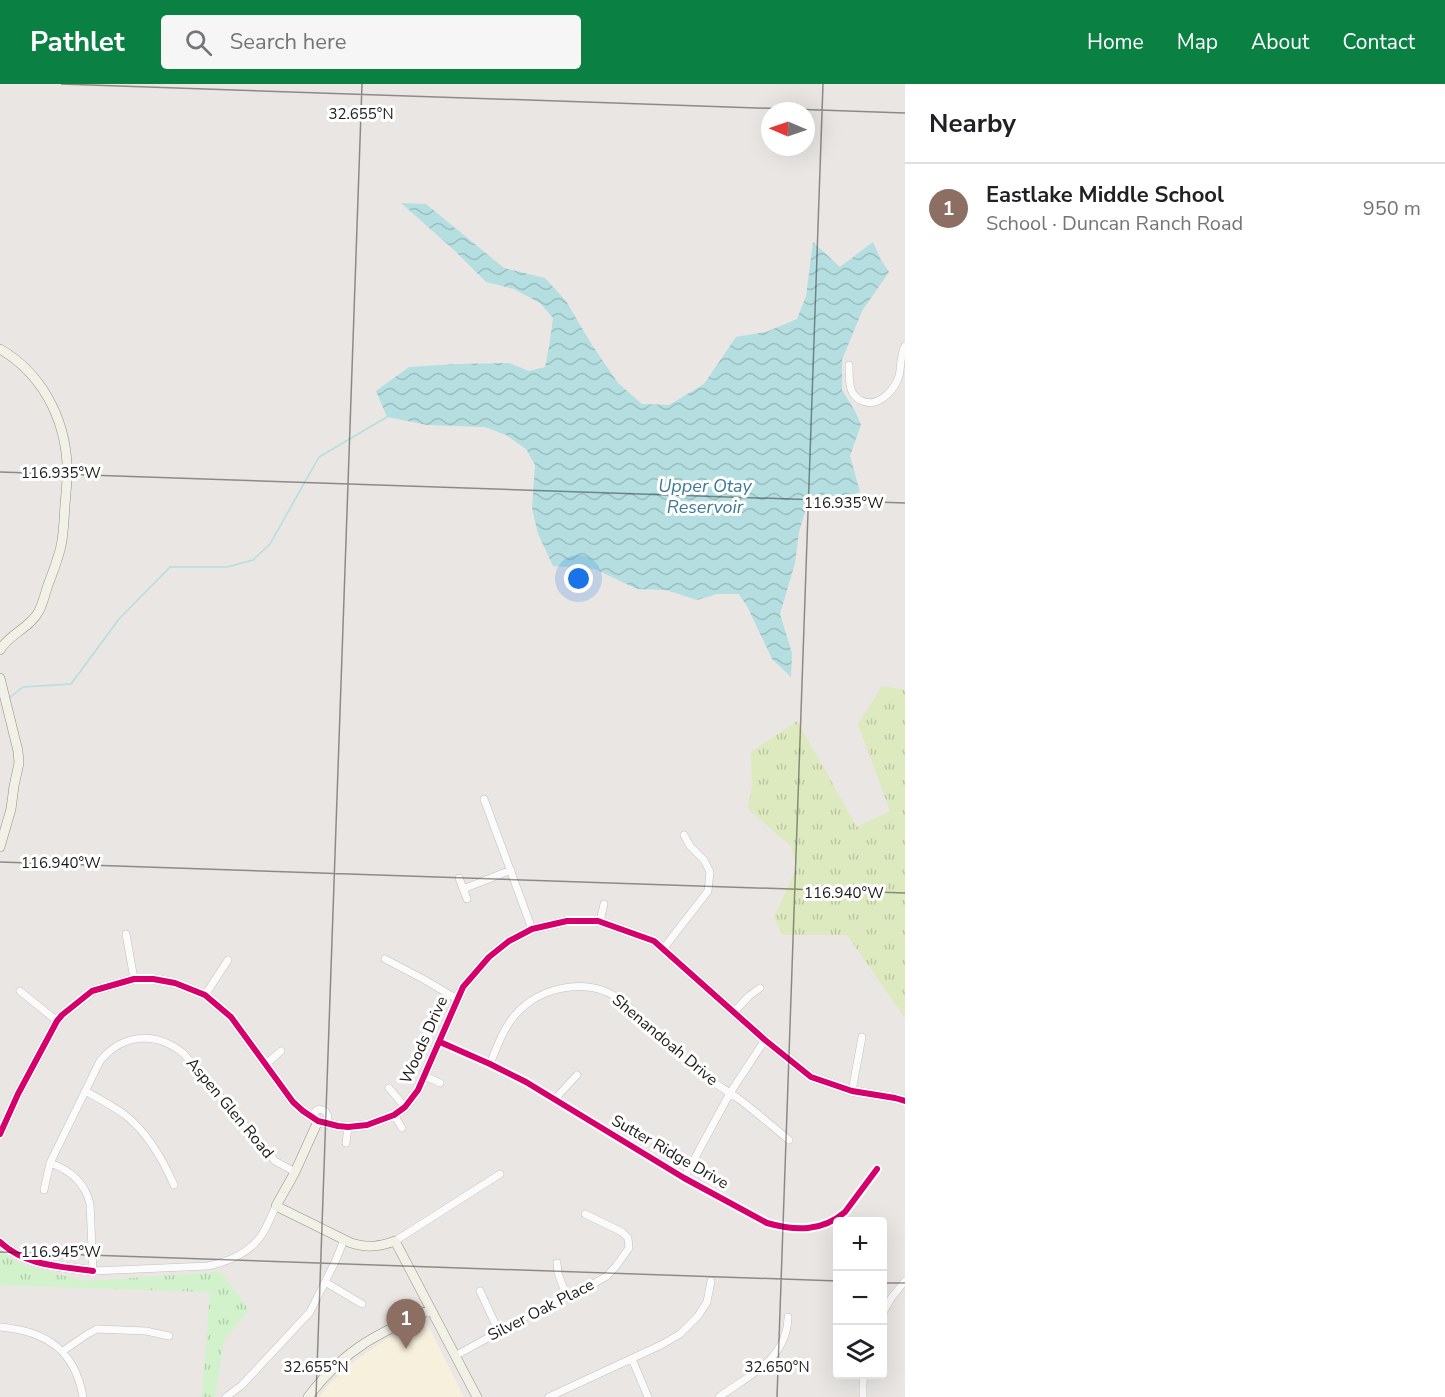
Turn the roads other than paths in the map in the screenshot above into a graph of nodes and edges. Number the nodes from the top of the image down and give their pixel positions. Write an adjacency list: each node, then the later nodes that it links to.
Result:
1 (905, 346): 3 (street)
2 (0, 349): 4 (street)
3 (849, 365)
4 (0, 650)
5 (0, 678): 8 (street)
6 (484, 799): 9 (street)
7 (684, 835): 17 (street)
8 (0, 847)
9 (511, 870): 11 (street); 15 (street)
10 (459, 878): 11 (street)
11 (463, 889): 12 (street)
12 (467, 899)
13 (604, 904): 14 (street)
14 (600, 921): 15 (street, Woods Drive); 17 (street, Woods Drive)
15 (532, 929): 24 (street, Woods Drive)
16 (126, 934): 20 (street)
17 (663, 949): 25 (street, Woods Drive)
18 (385, 959): 24 (street)
19 (228, 960): 23 (street)
20 (134, 979): 23 (street); 26 (street)
21 (760, 988): 25 (street)
22 (20, 991): 26 (street)
23 (205, 995): 31 (street)
24 (457, 999): 29 (street, Woods Drive)
25 (734, 1012): 28 (street, Woods Drive)
26 (57, 1021): 47 (street)
27 (862, 1037): 38 (street)
28 (765, 1040): 38 (street, Woods Drive); 39 (street)
29 (440, 1042): 32 (street, Sutter Ridge Drive); 34 (street, Woods Drive)
30 (281, 1052): 31 (street)
31 (266, 1064): 44 (street)
32 (490, 1064): 39 (street, Shenandoah Drive); 40 (street, Sutter Ridge Drive)
33 (577, 1075): 40 (street)
34 (425, 1076): 35 (street); 42 (street, Woods Drive)
35 (440, 1083)
36 (389, 1088): 42 (street)
37 (85, 1091): 50 (street, Aspen Glen Road); 52 (street, Aspen Glen Road); 55 (street)
38 (852, 1091): 41 (street, Woods Drive)
39 (730, 1093): 48 (street, Shenandoah Drive); 54 (street)
40 (554, 1100): 54 (street, Sutter Ridge Drive)
41 (905, 1101)
42 (405, 1107): 43 (street, Woods Drive)
43 (394, 1115): 45 (street, Woods Drive); 46 (street)
44 (319, 1120): 45 (street, Woods Drive); 52 (street)
45 (348, 1127): 49 (street)
46 (402, 1128)
47 (0, 1134)
48 (789, 1140)
49 (346, 1143)
50 (50, 1163): 56 (street, Aspen Glen Road); 63 (street)
51 (876, 1169): 54 (street, Sutter Ridge Drive)
52 (295, 1172): 57 (street)
53 (500, 1174): 60 (street)
54 (684, 1178)
55 (174, 1185)
56 (44, 1190)
57 (276, 1206): 59 (street); 63 (street)
58 (585, 1214): 68 (street, Silver Oak Place)
59 (344, 1240): 60 (street); 66 (street)
60 (395, 1241): 71 (street)
61 (0, 1242): 63 (street)
62 (557, 1263): 68 (street)
63 (93, 1271)
64 (711, 1281): 78 (street)
65 (905, 1281): 70 (street)
66 (325, 1282): 69 (street); 81 (street)
67 (480, 1291): 74 (street)
68 (567, 1298): 74 (street, Silver Oak Place)
69 (362, 1304)
70 (887, 1306)
71 (431, 1309): 77 (street); 82 (street)
72 (788, 1317): 86 (street)
73 (0, 1327): 76 (street)
74 (499, 1332): 77 (street, Silver Oak Place)
75 (169, 1336): 76 (street)
76 (63, 1352): 80 (street)
77 (455, 1356): 83 (street)
78 (632, 1359): 84 (street); 85 (street)
79 (863, 1379): 87 (street)
80 (83, 1397)
81 (226, 1397)
82 (308, 1397)
83 (477, 1397)
84 (549, 1397)
85 (648, 1397)
86 (719, 1397)
87 (863, 1397)

